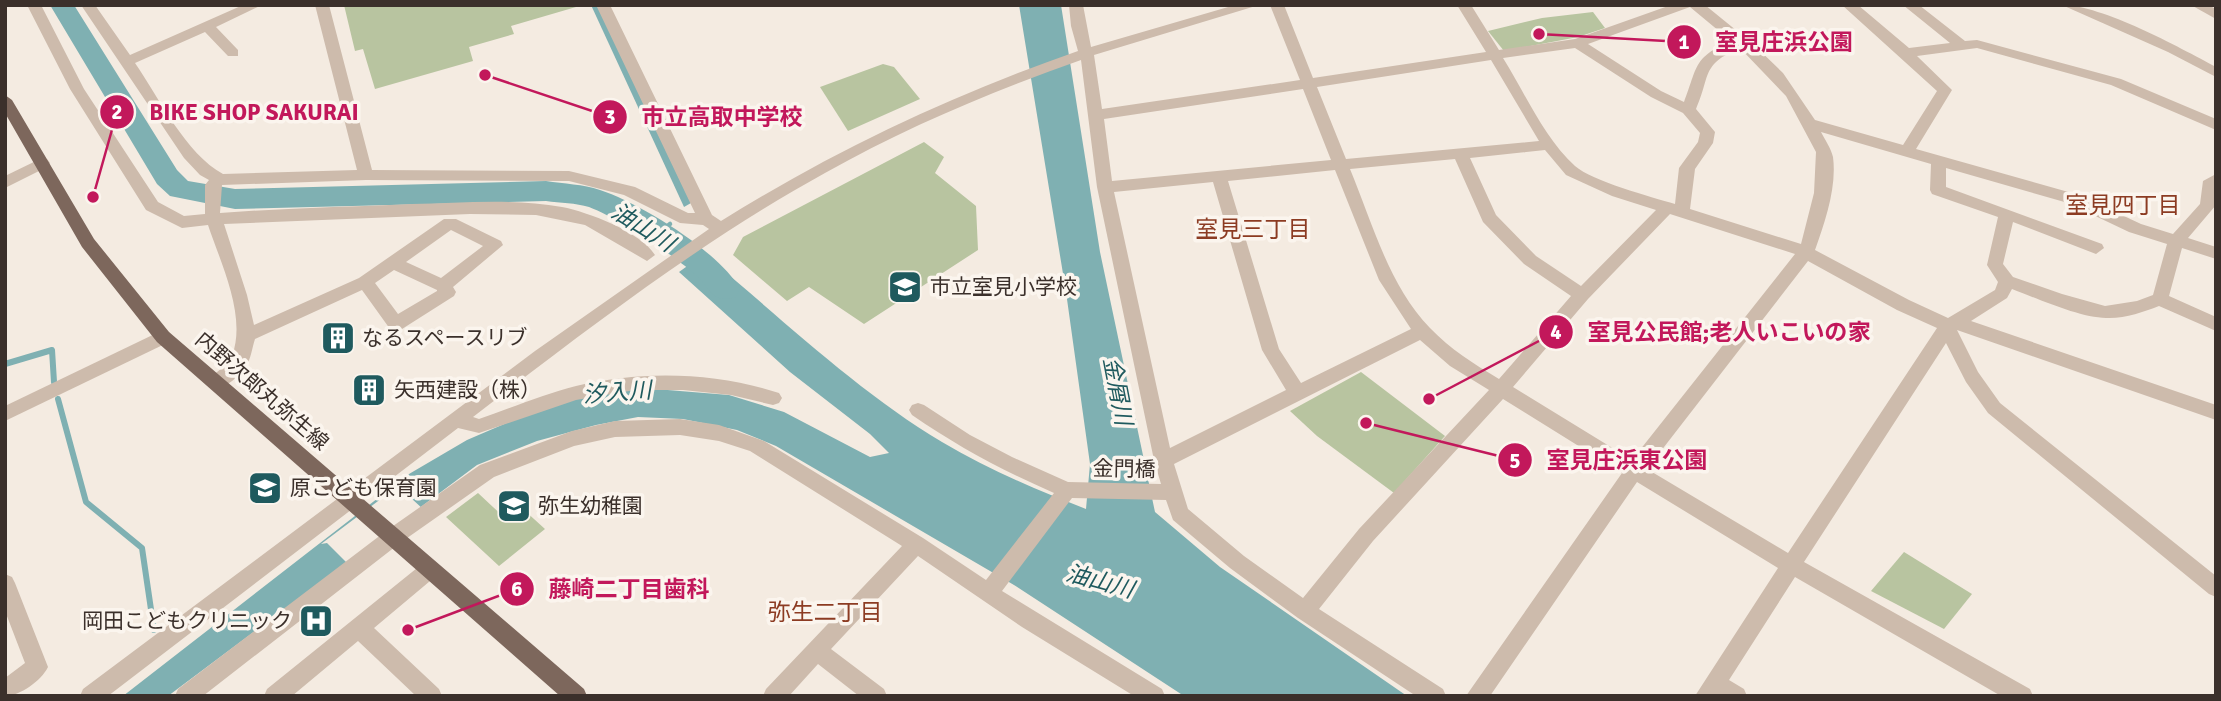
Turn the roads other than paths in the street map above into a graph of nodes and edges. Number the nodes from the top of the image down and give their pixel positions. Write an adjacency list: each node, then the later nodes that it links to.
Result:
1 (34, 5): 47 (street)
2 (88, 5): 25 (street)
3 (255, 5): 17 (street)
4 (322, 5): 39 (street)
5 (603, 5): 48 (street)
6 (1076, 5): 23 (street)
7 (1252, 5): 23 (street)
8 (1277, 5): 27 (street)
9 (1464, 5): 24 (street)
10 (1685, 5): 19 (street)
11 (1696, 5): 18 (street)
12 (1849, 5): 22 (street)
13 (1910, 5): 20 (street)
14 (2069, 5): 26 (street)
15 (2199, 5): 16 (street)
16 (2216, 15)
17 (206, 26): 21 (street); 25 (street)
18 (1741, 42): 29 (street); 31 (street)
19 (1577, 43): 24 (street); 29 (street)
20 (1960, 44): 22 (street); 32 (street)
21 (233, 53)
22 (1906, 53): 34 (street)
23 (1086, 54): 30 (street); 49 (street)
24 (1495, 56): 27 (street); 33 (street)
25 (127, 61): 42 (street)
26 (2216, 73)
27 (1309, 84): 30 (street); 38 (street)
28 (5, 100): 37 (main road, 内野次郎丸弥生線)
29 (1688, 110): 45 (street)
30 (1096, 115): 44 (street)
31 (1810, 124): 34 (street); 52 (street)
32 (2216, 125)
33 (1549, 145): 35 (street); 45 (street)
34 (1907, 151): 36 (street)
35 (1460, 153): 38 (street); 59 (street)
36 (1939, 160): 46 (street); 50 (street)
37 (42, 163): 43 (street); 65 (main road, 内野次郎丸弥生線)
38 (1341, 164): 40 (street); 63 (street)
39 (366, 175): 42 (street); 48 (street)
40 (1219, 176): 44 (street); 68 (street)
41 (2216, 179): 50 (street)
42 (216, 182): 47 (street)
43 (5, 183)
44 (1105, 187): 74 (street)
45 (1673, 210): 52 (street); 59 (street)
46 (2007, 214): 51 (street); 56 (street)
47 (213, 215): 54 (street); 64 (street)
48 (706, 219): 49 (street)
49 (720, 228): 54 (street)
50 (2176, 241): 53 (street); 60 (street)
51 (2096, 248)
52 (1806, 252): 61 (street); 75 (street)
53 (2216, 253)
54 (655, 261): 73 (street)
55 (393, 263): 57 (street); 58 (street); 58 (street)
56 (2007, 281): 60 (street); 61 (street)
57 (365, 282): 58 (street); 64 (street)
58 (443, 286)
59 (1582, 295): 67 (street)
60 (2160, 299): 62 (street)
61 (1951, 325): 72 (street); 81 (street); 85 (street)
62 (2216, 325)
63 (1422, 331): 67 (street); 68 (street)
64 (247, 335): 66 (street)
65 (163, 337): 66 (main road, 内野次郎丸弥生線); 71 (street)
66 (216, 383): 78 (main road, 内野次郎丸弥生線)
67 (1501, 389): 75 (street); 86 (street)
68 (1297, 393): 74 (street)
69 (773, 398): 73 (street)
70 (918, 410): 76 (street)
71 (5, 414)
72 (2216, 414)
73 (455, 420): 78 (street)
74 (1163, 460): 77 (street)
75 (1634, 471): 81 (street); 100 (street)
76 (1072, 490): 77 (street, 金門橋); 84 (street)
77 (1172, 492): 86 (street)
78 (349, 500): 79 (main road, 内野次郎丸弥生線); 92 (street)
79 (393, 537): 80 (street); 82 (main road, 内野次郎丸弥生線); 93 (street)
80 (916, 544): 84 (street); 88 (street)
81 (1789, 564): 89 (street); 102 (street)
82 (429, 570): 87 (street); 95 (main road, 内野次郎丸弥生線)
83 (5, 583): 90 (street)
84 (993, 587): 98 (street)
85 (2216, 588)
86 (1305, 611): 99 (street)
87 (358, 627): 91 (street); 94 (street)
88 (817, 651): 96 (street); 97 (street)
89 (1710, 690): 101 (street)
90 (5, 691)
91 (424, 694)
92 (91, 696)
93 (186, 696)
94 (275, 696)
95 (576, 696)
96 (774, 696)
97 (876, 696)
98 (1154, 696)
99 (1435, 696)
100 (1477, 696)
101 (1736, 696)
102 (2022, 696)

